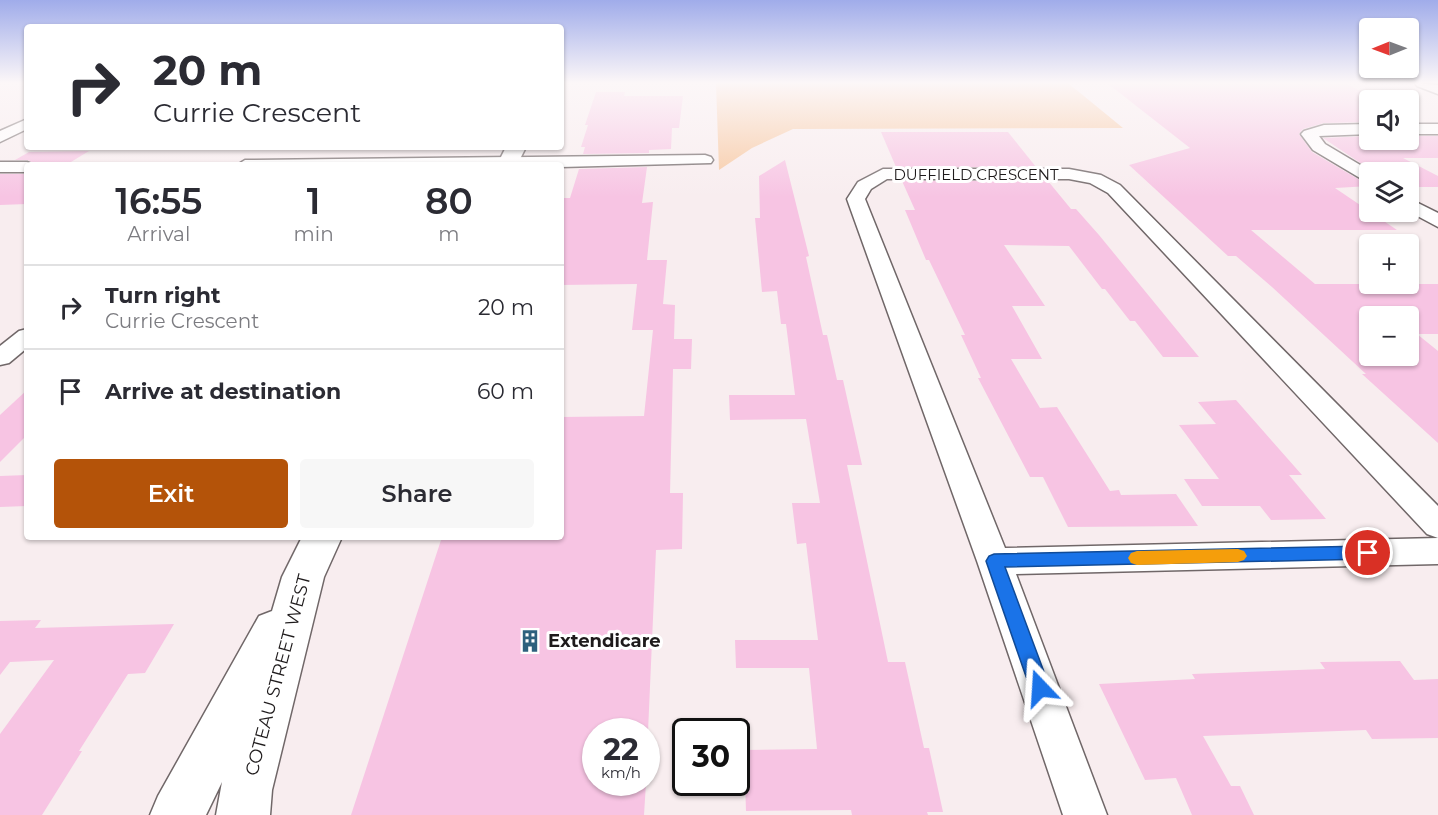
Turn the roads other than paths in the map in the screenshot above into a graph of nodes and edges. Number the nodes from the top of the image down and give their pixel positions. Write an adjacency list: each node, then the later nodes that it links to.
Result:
1 (24, 125): 5 (street)
2 (1359, 129): 13 (street)
3 (1419, 129): 4 (street)
4 (1438, 129)
5 (0, 137)
6 (251, 150): 9 (street)
7 (511, 158): 8 (street); 10 (street)
8 (705, 160)
9 (237, 162)
10 (359, 162)
11 (0, 167): 12 (street)
12 (24, 167)
13 (1359, 172)
14 (1419, 210): 15 (street)
15 (1438, 221)
16 (24, 338): 17 (street)
17 (0, 358)
18 (1438, 526): 21 (street, DUFFIELD CRESCENT)
19 (1438, 551): 21 (street)
20 (313, 557): 22 (street); 23 (street, COTEAU STREET WEST)
21 (994, 561): 24 (street, DUFFIELD CRESCENT)
22 (177, 815)
23 (243, 815)
24 (1085, 815)

